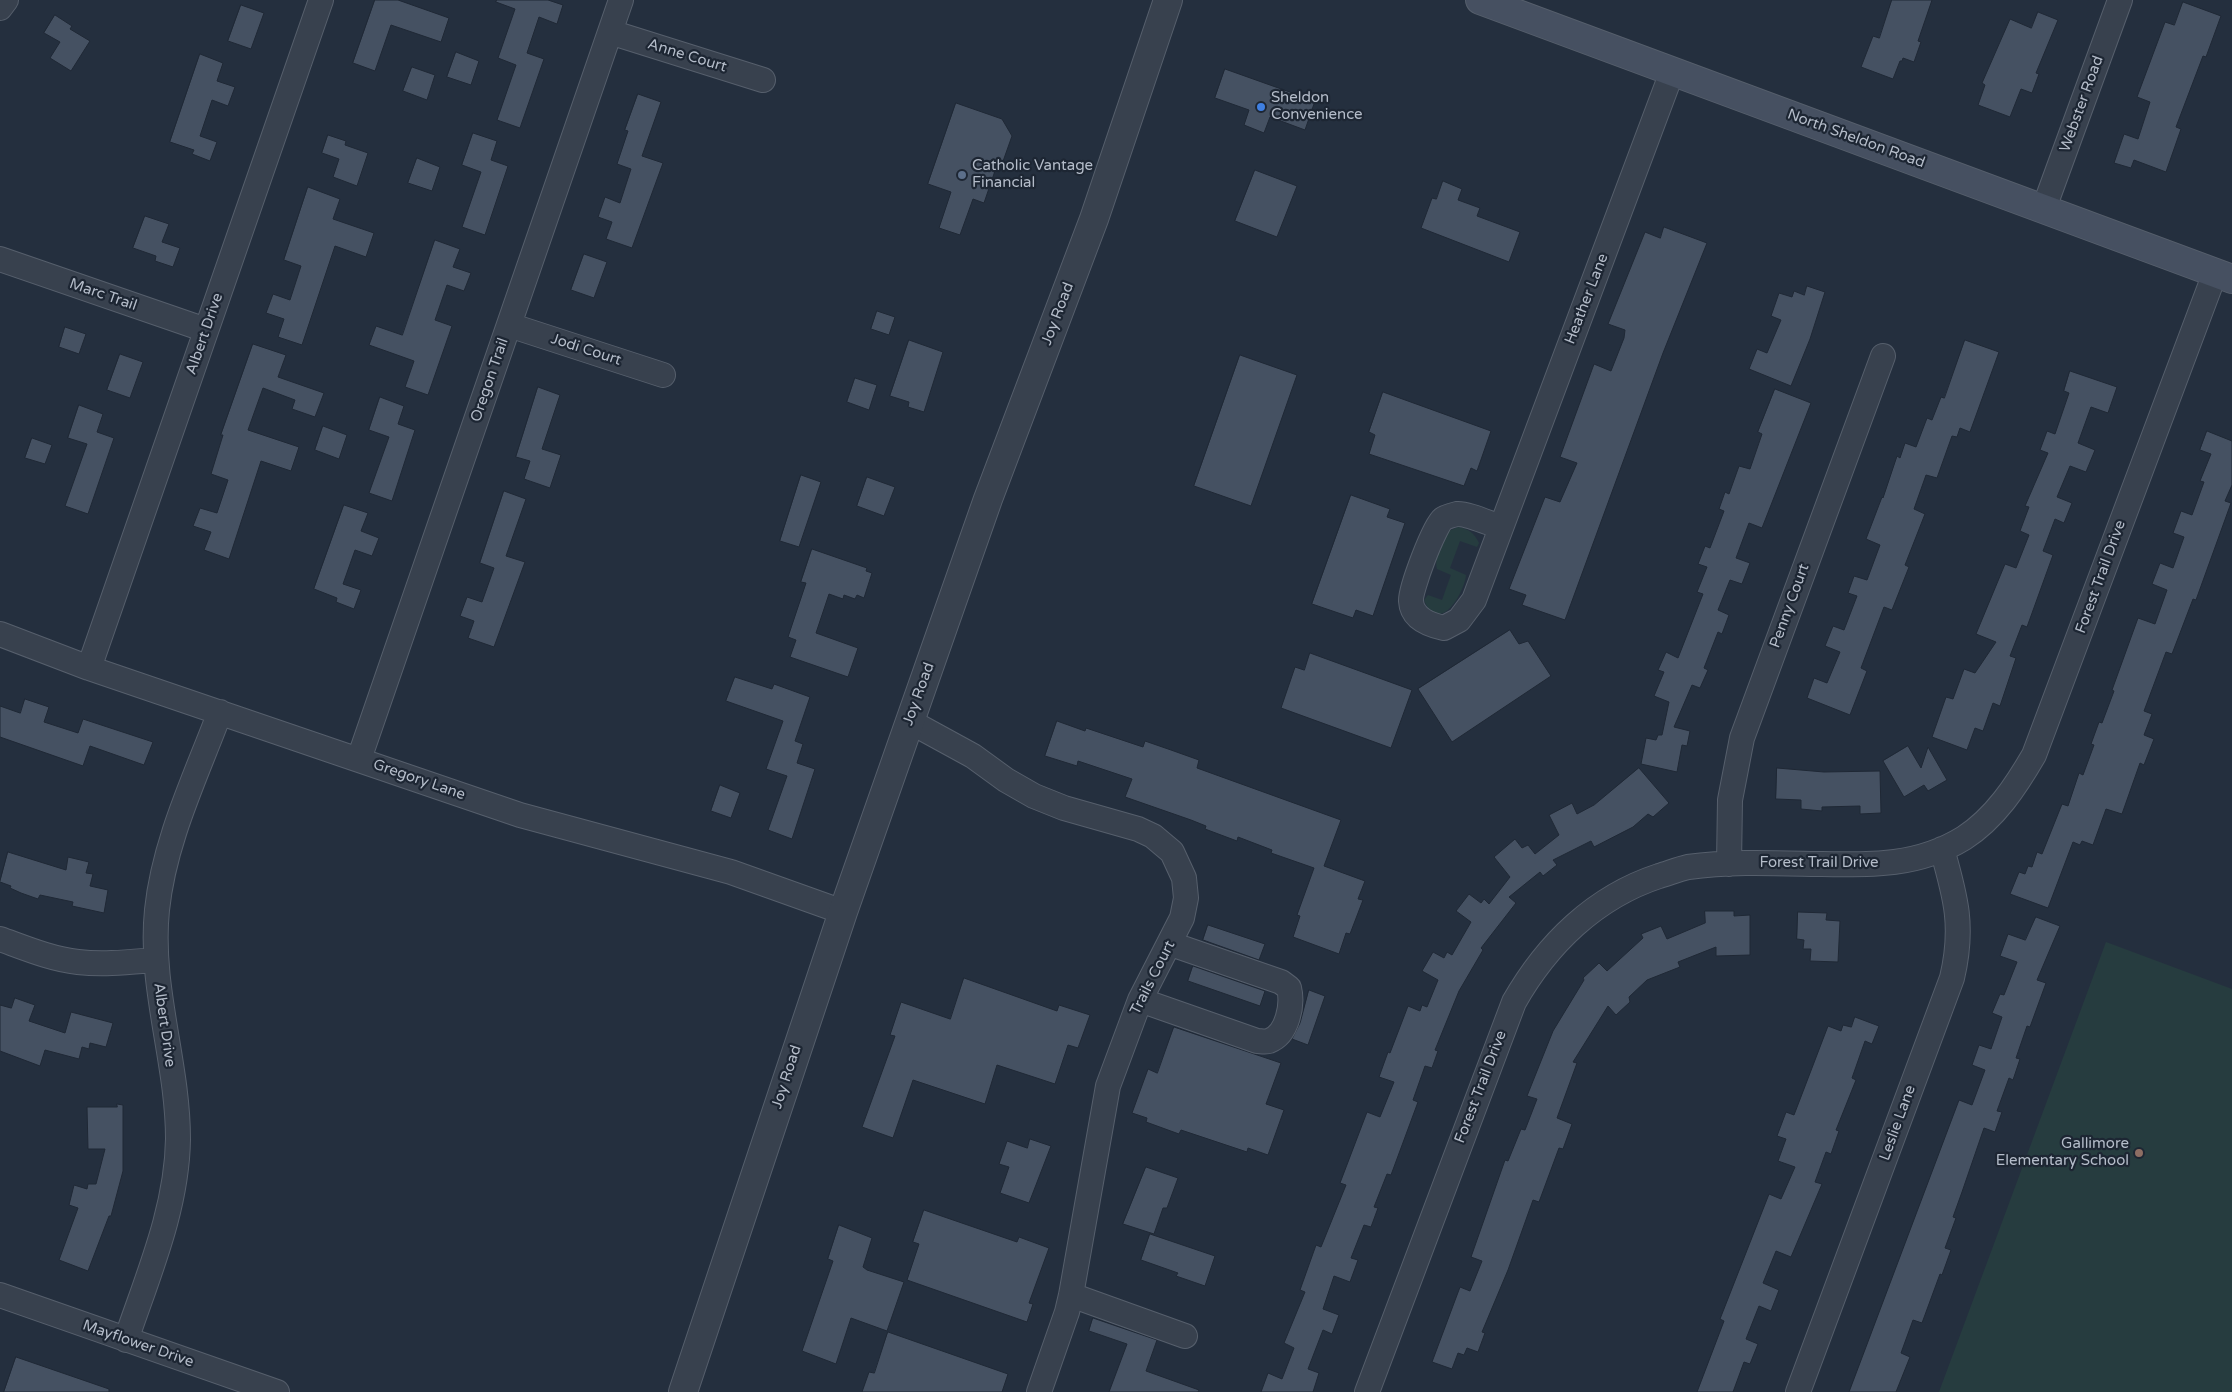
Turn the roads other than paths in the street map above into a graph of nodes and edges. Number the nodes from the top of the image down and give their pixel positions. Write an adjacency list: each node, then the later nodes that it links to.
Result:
1 (6, 0): 7 (street)
2 (321, 0): 15 (street, Albert Drive)
3 (621, 0): 8 (street, Oregon Trail)
4 (1168, 0): 22 (street, Joy Road)
5 (1480, 0): 9 (main road, North Sheldon Road)
6 (2120, 0): 11 (street, Webster Road)
7 (0, 8)
8 (610, 32): 10 (street, Anne Court); 14 (street, Oregon Trail)
9 (1672, 72): 11 (main road, North Sheldon Road); 18 (street, Heather Lane)
10 (763, 80)
11 (2044, 208): 13 (main road, North Sheldon Road)
12 (0, 259): 15 (street, Marc Trail)
13 (2223, 276): 24 (street, Forest Trail Drive)
14 (509, 324): 17 (street, Jodi Court); 23 (street, Oregon Trail)
15 (206, 330): 20 (street, Albert Drive)
16 (1883, 356): 25 (street, Penny Court)
17 (663, 376)
18 (1501, 527): 18 (street, Heather Lane)
19 (0, 634): 20 (street, Gregory Lane)
20 (89, 668): 21 (street, Gregory Lane)
21 (220, 712): 23 (street, Gregory Lane); 29 (street, Albert Drive)
22 (909, 721): 26 (street, Joy Road); 28 (street, Trails Court)
23 (359, 760): 26 (street, Gregory Lane)
24 (1942, 849): 25 (street, Forest Trail Drive); 39 (street, Leslie Lane)
25 (1729, 864): 38 (street, Forest Trail Drive)
26 (843, 912): 36 (street, Joy Road)
27 (0, 939): 29 (street)
28 (1171, 944): 30 (street, Trails Court); 30 (street)
29 (155, 960): 34 (street, Albert Drive)
30 (1140, 1000): 32 (street, Trails Court)
31 (0, 1295): 34 (street, Mayflower Drive)
32 (1071, 1295): 33 (street); 37 (street, Trails Court)
33 (1185, 1336)
34 (126, 1340): 35 (street, Mayflower Drive)
35 (277, 1392)
36 (683, 1392)
37 (1039, 1392)
38 (1367, 1392)
39 (1798, 1392)

